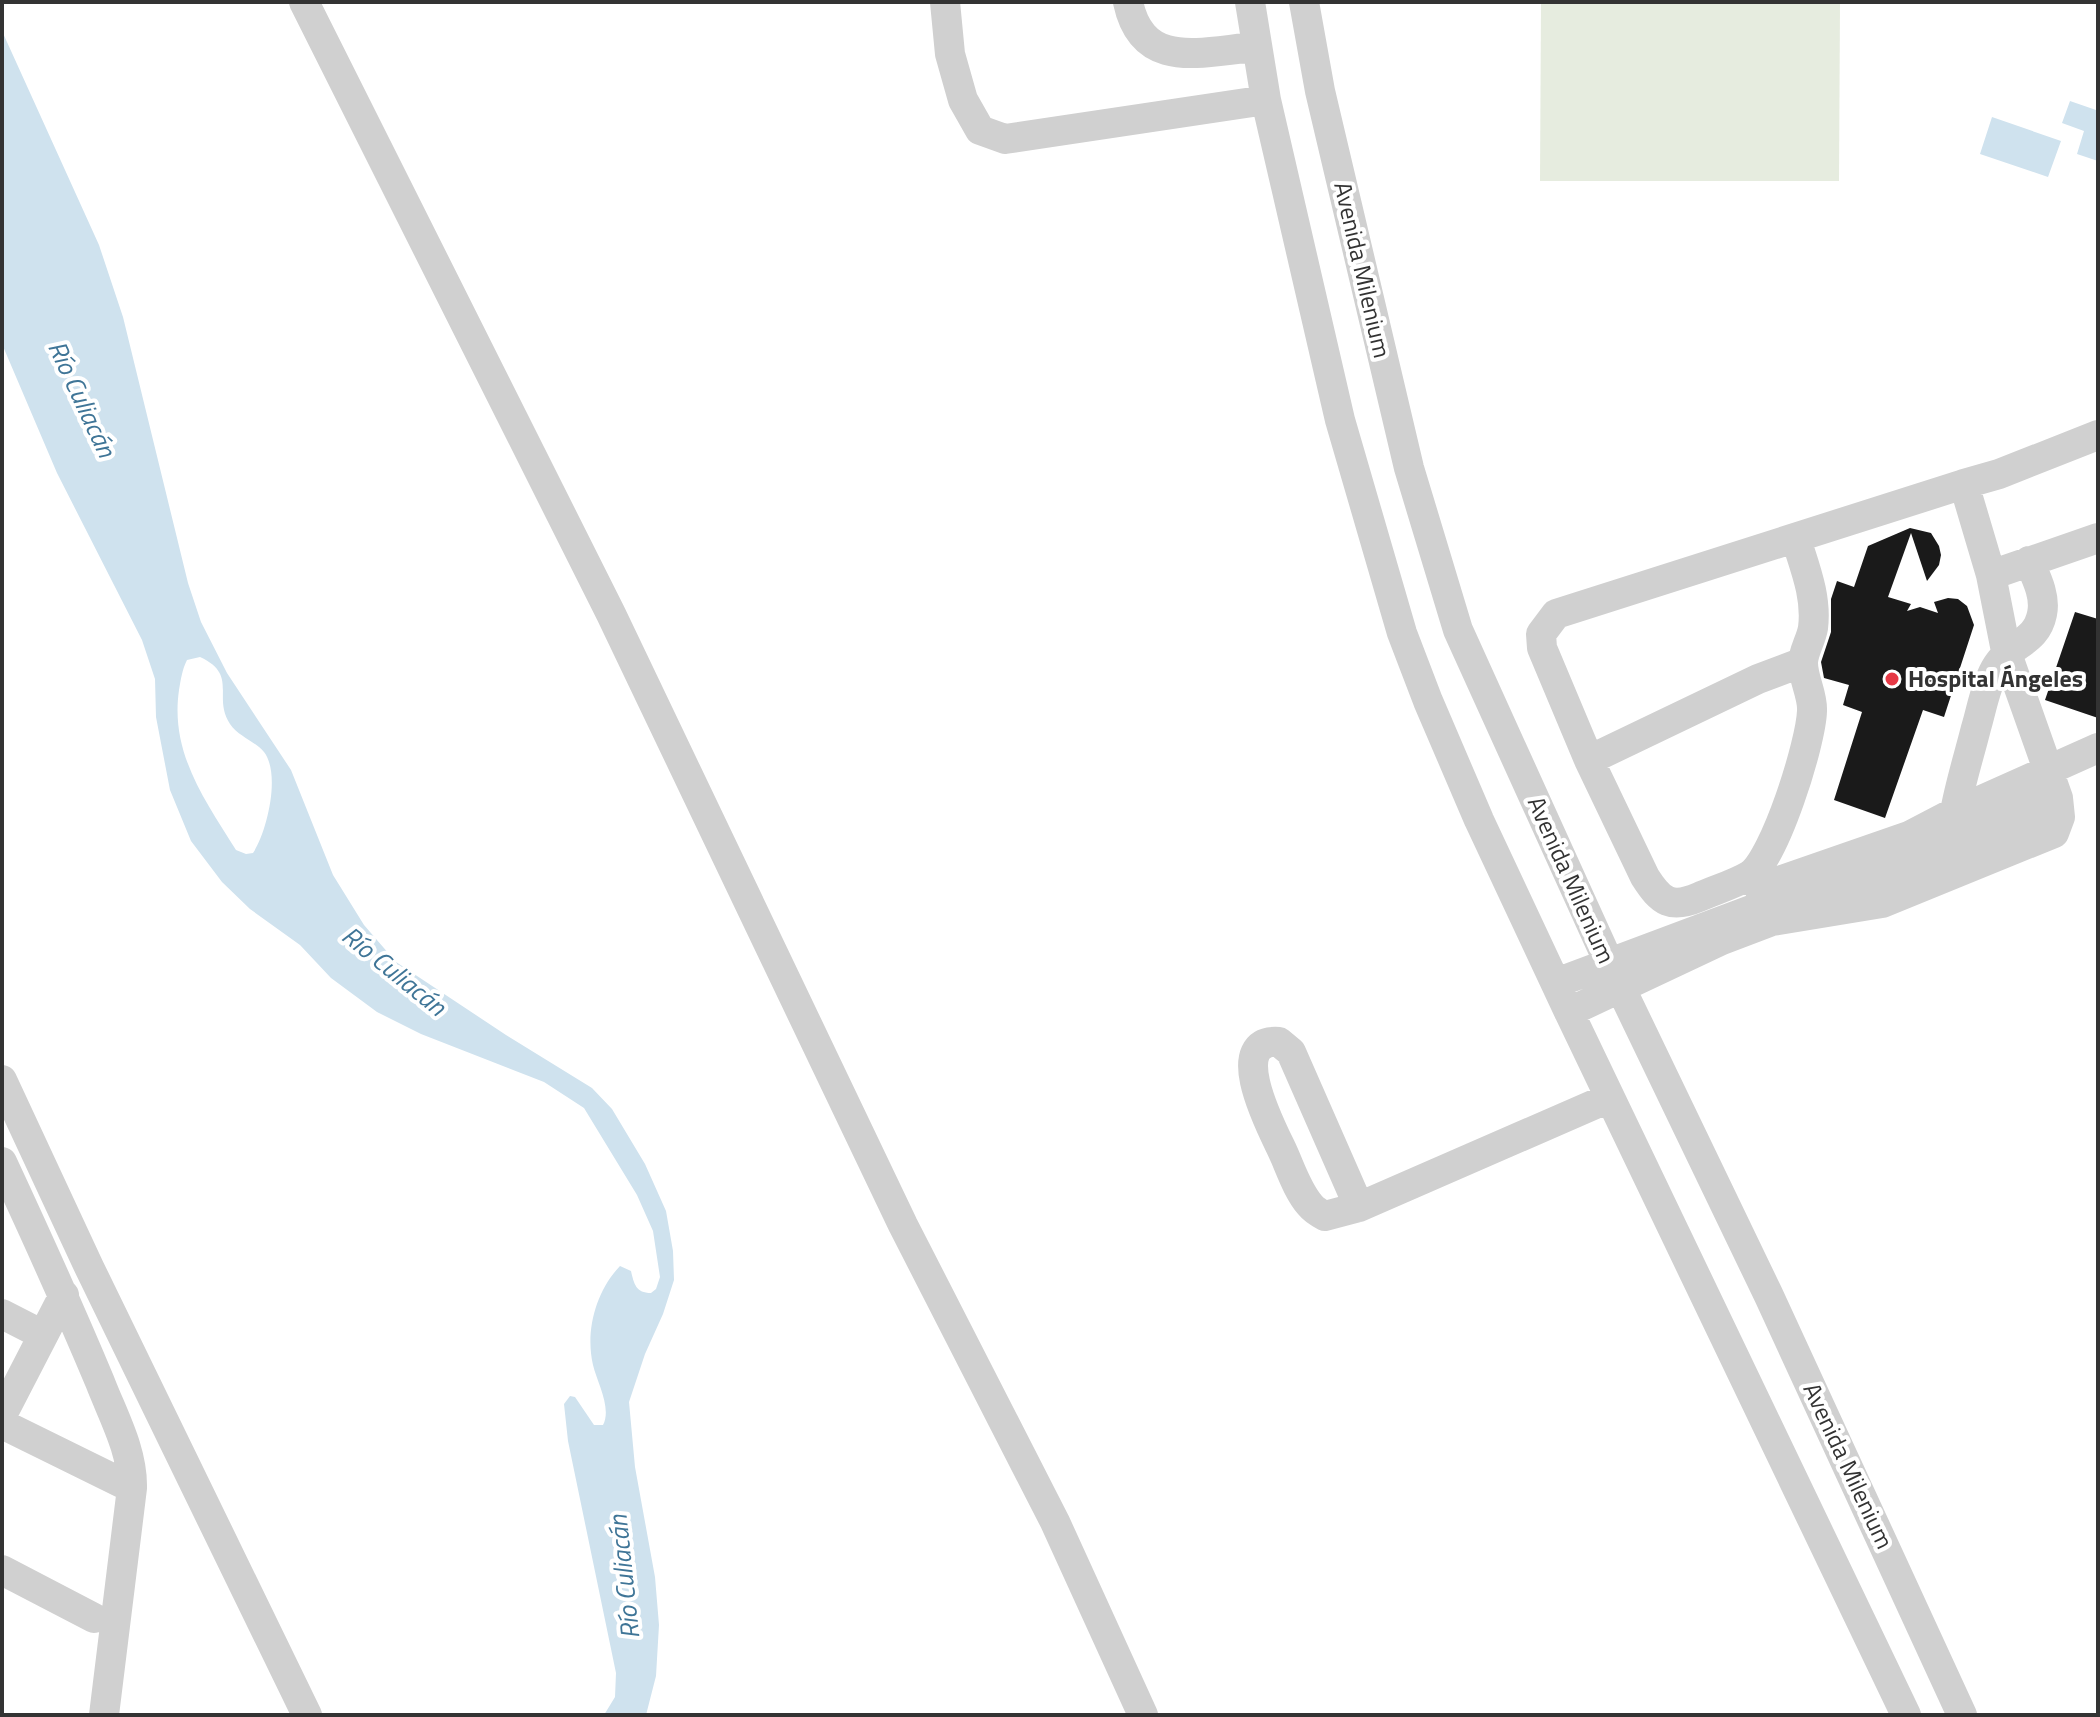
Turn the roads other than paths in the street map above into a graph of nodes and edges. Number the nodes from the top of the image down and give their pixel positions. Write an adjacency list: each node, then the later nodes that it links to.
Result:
1 (304, 2): 38 (street)
2 (945, 2): 7 (street)
3 (1128, 2): 6 (street)
4 (1250, 2): 6 (street)
5 (1304, 2): 21 (street, Avenida Milenium)
6 (1257, 47): 7 (street)
7 (1266, 100): 22 (street)
8 (2098, 435): 9 (street)
9 (1964, 484): 11 (street); 13 (street)
10 (2098, 538): 12 (street)
11 (1796, 539): 15 (street); 17 (street)
12 (2029, 561): 13 (street); 14 (street)
13 (1991, 575): 14 (street)
14 (2006, 651): 18 (street); 19 (street)
15 (1803, 662): 17 (street); 20 (street)
16 (2098, 748): 18 (street)
17 (1589, 760): 20 (street)
18 (2053, 784): 19 (street); 20 (street)
19 (1955, 812): 20 (street)
20 (1762, 897): 21 (street)
21 (1614, 975): 22 (street); 23 (street); 40 (street, Avenida Milenium)
22 (1556, 983): 23 (street)
23 (1569, 1012): 25 (street)
24 (2, 1080): 37 (street)
25 (1609, 1098): 27 (street); 39 (street)
26 (2, 1162): 28 (street)
27 (1354, 1195): 27 (street)
28 (64, 1295): 30 (street); 33 (street)
29 (2, 1314): 30 (street)
30 (43, 1335): 31 (street)
31 (2, 1415)
32 (2, 1424): 33 (street)
33 (132, 1488): 36 (street)
34 (2, 1570): 35 (street)
35 (94, 1618)
36 (104, 1715)
37 (307, 1715)
38 (1143, 1715)
39 (1906, 1715)
40 (1962, 1715)

